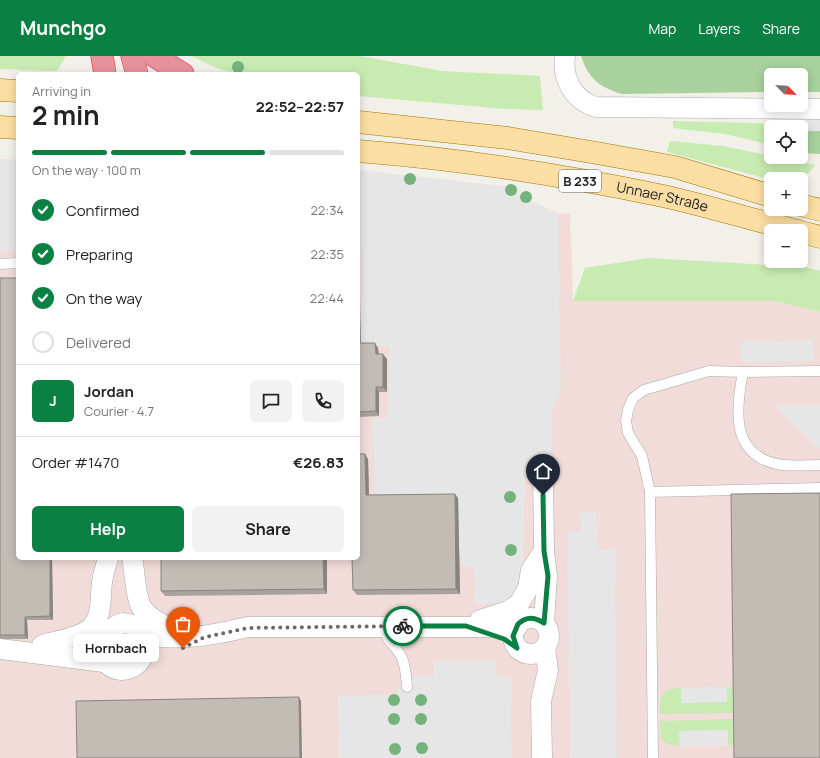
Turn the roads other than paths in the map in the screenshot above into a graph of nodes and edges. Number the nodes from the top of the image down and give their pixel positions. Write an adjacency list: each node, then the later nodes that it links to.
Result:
1 (102, 56): 5 (highway)
2 (132, 56): 6 (highway)
3 (154, 56): 7 (highway)
4 (565, 56): 10 (street)
5 (106, 72)
6 (136, 72)
7 (180, 72)
8 (0, 90): 9 (main road)
9 (16, 91)
10 (820, 109)
11 (360, 122): 17 (main road, B 233)
12 (0, 127): 13 (main road)
13 (16, 128)
14 (0, 133): 15 (street)
15 (16, 137)
16 (360, 151): 20 (main road, Unnaer Straße / B 233)
17 (764, 194)
18 (808, 207): 19 (main road)
19 (820, 210)
20 (770, 224)
21 (808, 234): 22 (main road)
22 (820, 237)
23 (0, 264): 24 (lane)
24 (16, 264)
25 (820, 371): 26 (lane)
26 (743, 372): 27 (lane); 30 (lane)
27 (820, 465)
28 (543, 470): 31 (street)
29 (820, 488): 30 (lane)
30 (650, 492): 51 (lane)
31 (544, 551): 36 (street); 38 (street)
32 (108, 560): 42 (street)
33 (111, 560): 40 (street)
34 (126, 560): 39 (street)
35 (132, 560): 41 (street)
36 (530, 622): 38 (street); 43 (street); 45 (street)
37 (385, 626): 38 (street); 41 (street); 48 (lane)
38 (466, 626): 45 (street)
39 (139, 630): 40 (street); 41 (street); 46 (street)
40 (103, 636): 42 (street); 47 (street)
41 (205, 637): 46 (street)
42 (42, 645): 44 (street)
43 (545, 648): 45 (street); 49 (street)
44 (6, 650): 47 (street)
45 (522, 651): 49 (street)
46 (143, 657): 47 (street)
47 (104, 662)
48 (407, 687)
49 (541, 701): 50 (street)
50 (542, 758)
51 (653, 758)

